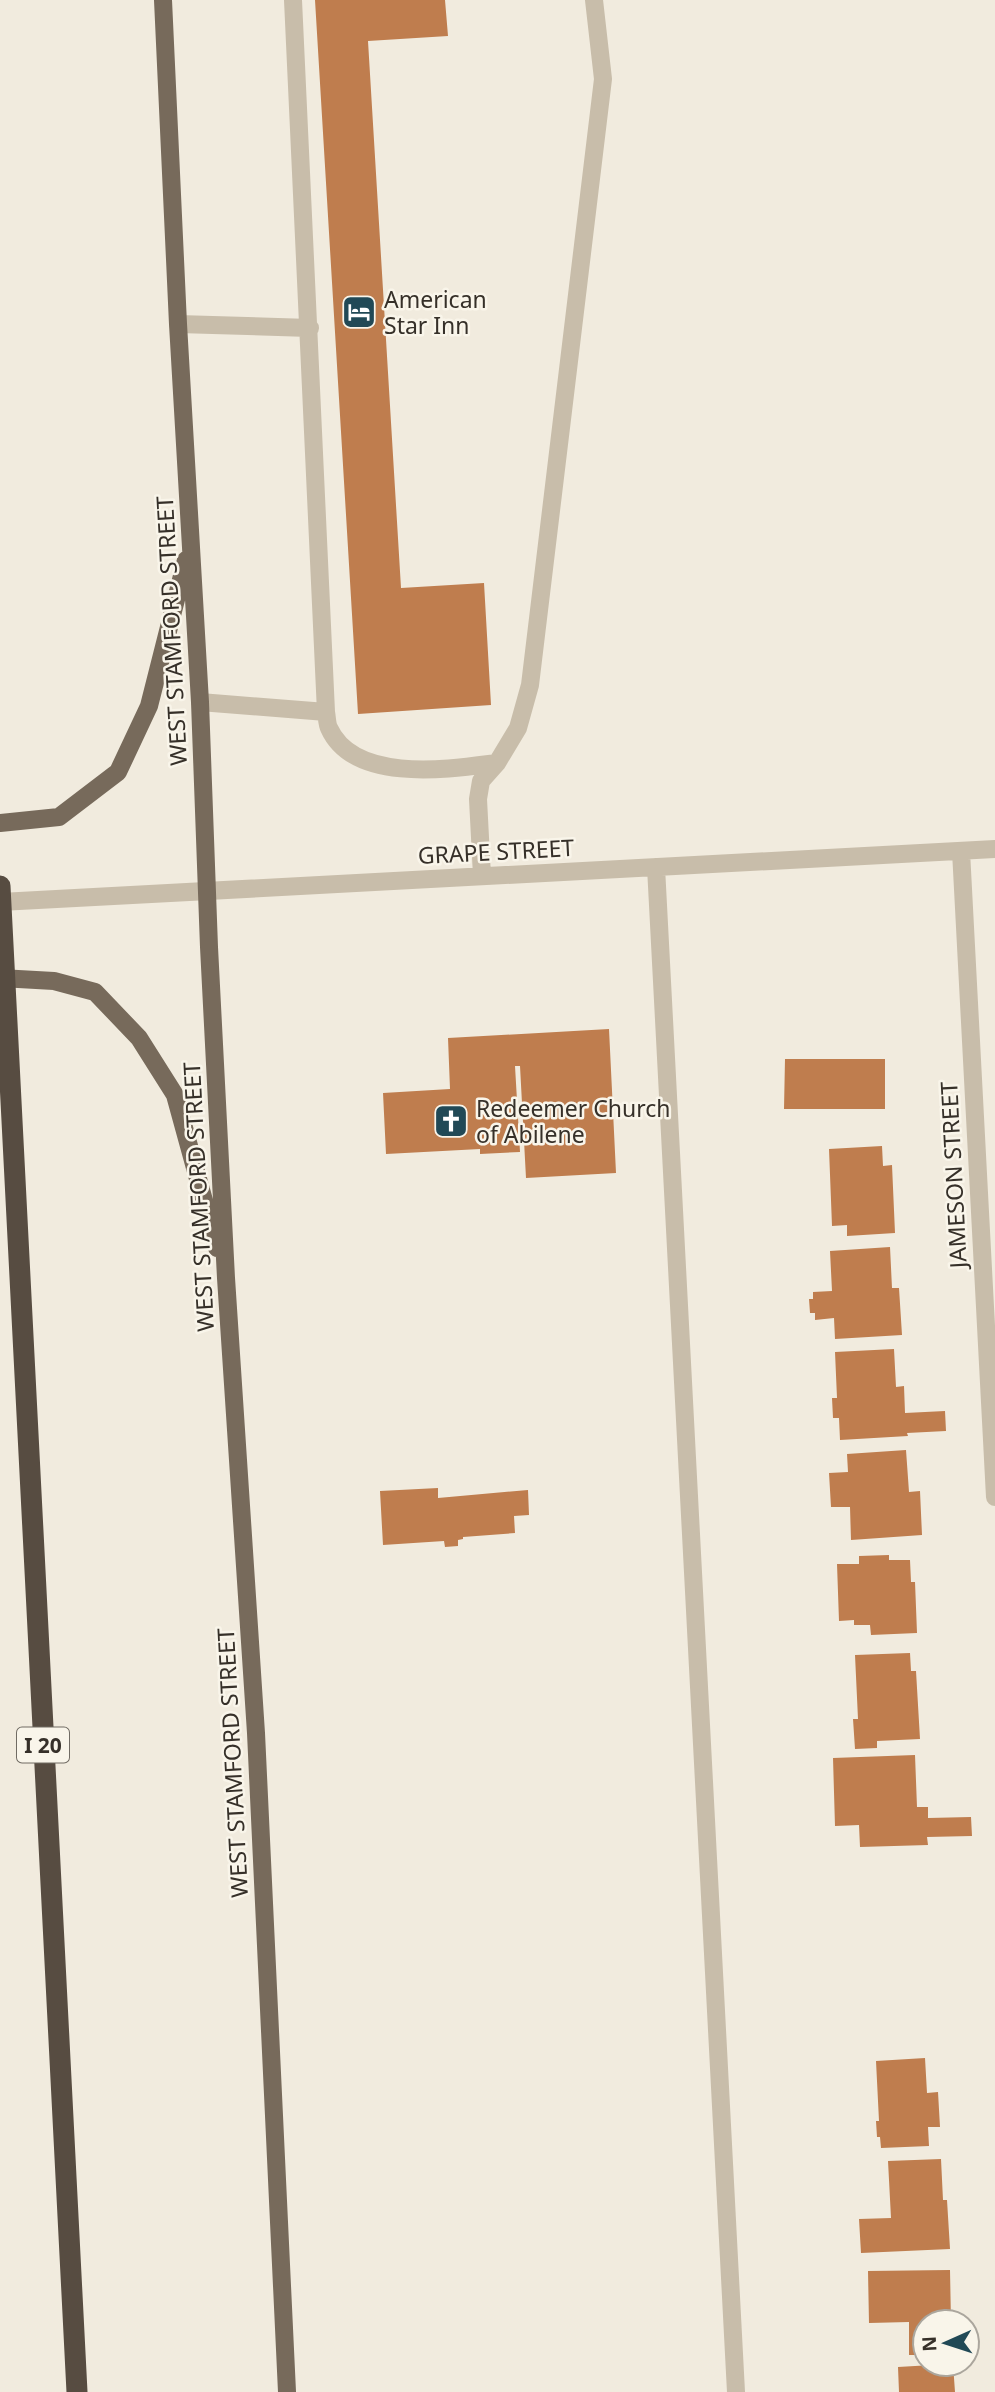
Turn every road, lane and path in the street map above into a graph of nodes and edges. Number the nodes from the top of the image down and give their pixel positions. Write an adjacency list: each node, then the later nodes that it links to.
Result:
1 (163, 0): 4 (main road, WEST STAMFORD STREET)
2 (293, 0): 5 (street)
3 (594, 0): 9 (street)
4 (178, 324): 5 (street); 6 (main road, WEST STAMFORD STREET)
5 (310, 328): 8 (street)
6 (191, 543): 7 (main road, WEST STAMFORD STREET); 10 (main road)
7 (200, 702): 8 (street); 16 (main road, WEST STAMFORD STREET)
8 (326, 712): 9 (street)
9 (497, 763): 14 (street)
10 (0, 823)
11 (995, 849): 12 (street, GRAPE STREET)
12 (961, 851): 13 (street, GRAPE STREET); 20 (street, JAMESON STREET)
13 (656, 867): 14 (street, GRAPE STREET); 24 (street)
14 (482, 876): 16 (street, GRAPE STREET)
15 (0, 886): 22 (highway, I 20)
16 (207, 890): 17 (street, GRAPE STREET); 19 (main road, WEST STAMFORD STREET)
17 (0, 902)
18 (0, 978): 19 (main road)
19 (226, 1278): 23 (main road, WEST STAMFORD STREET)
20 (990, 1306): 21 (street, JAMESON STREET)
21 (995, 1497)
22 (77, 2392)
23 (287, 2392)
24 (736, 2392)

